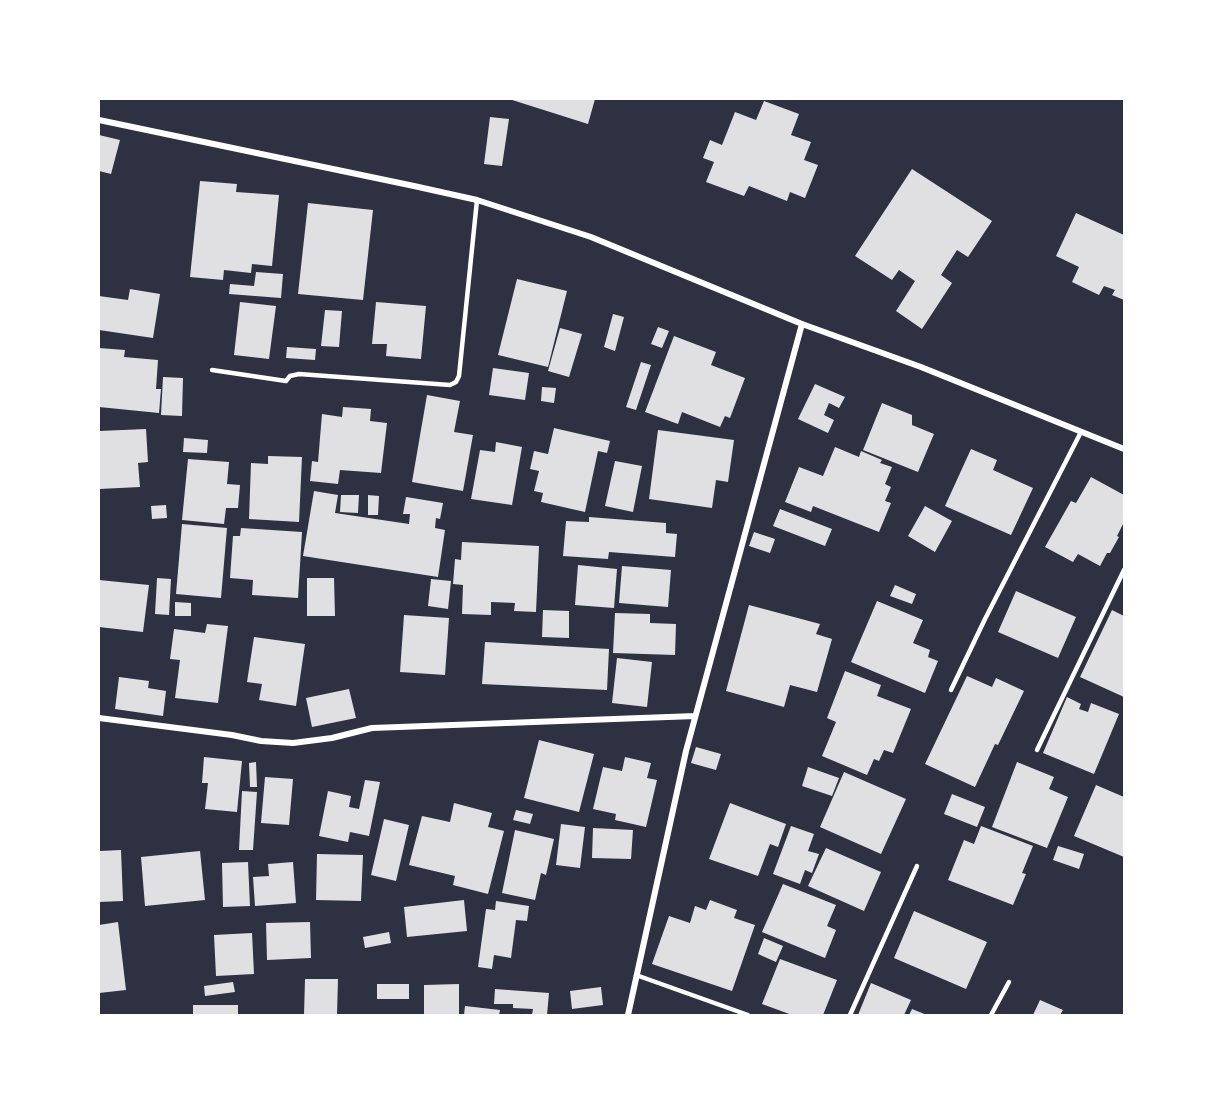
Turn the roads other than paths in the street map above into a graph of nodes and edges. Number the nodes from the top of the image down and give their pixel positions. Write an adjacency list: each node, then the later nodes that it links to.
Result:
1 (99, 120): 2 (street)
2 (477, 200): 3 (street); 4 (lane)
3 (802, 324): 5 (street); 9 (street)
4 (213, 370)
5 (1081, 432): 6 (street); 8 (lane)
6 (1124, 449)
7 (1124, 570): 11 (lane)
8 (951, 690)
9 (695, 716): 10 (street); 13 (street)
10 (99, 718)
11 (1036, 750)
12 (917, 866): 17 (lane)
13 (636, 975): 15 (street); 16 (lane)
14 (1009, 982): 18 (lane)
15 (628, 1015)
16 (748, 1015)
17 (850, 1015)
18 (991, 1015)

